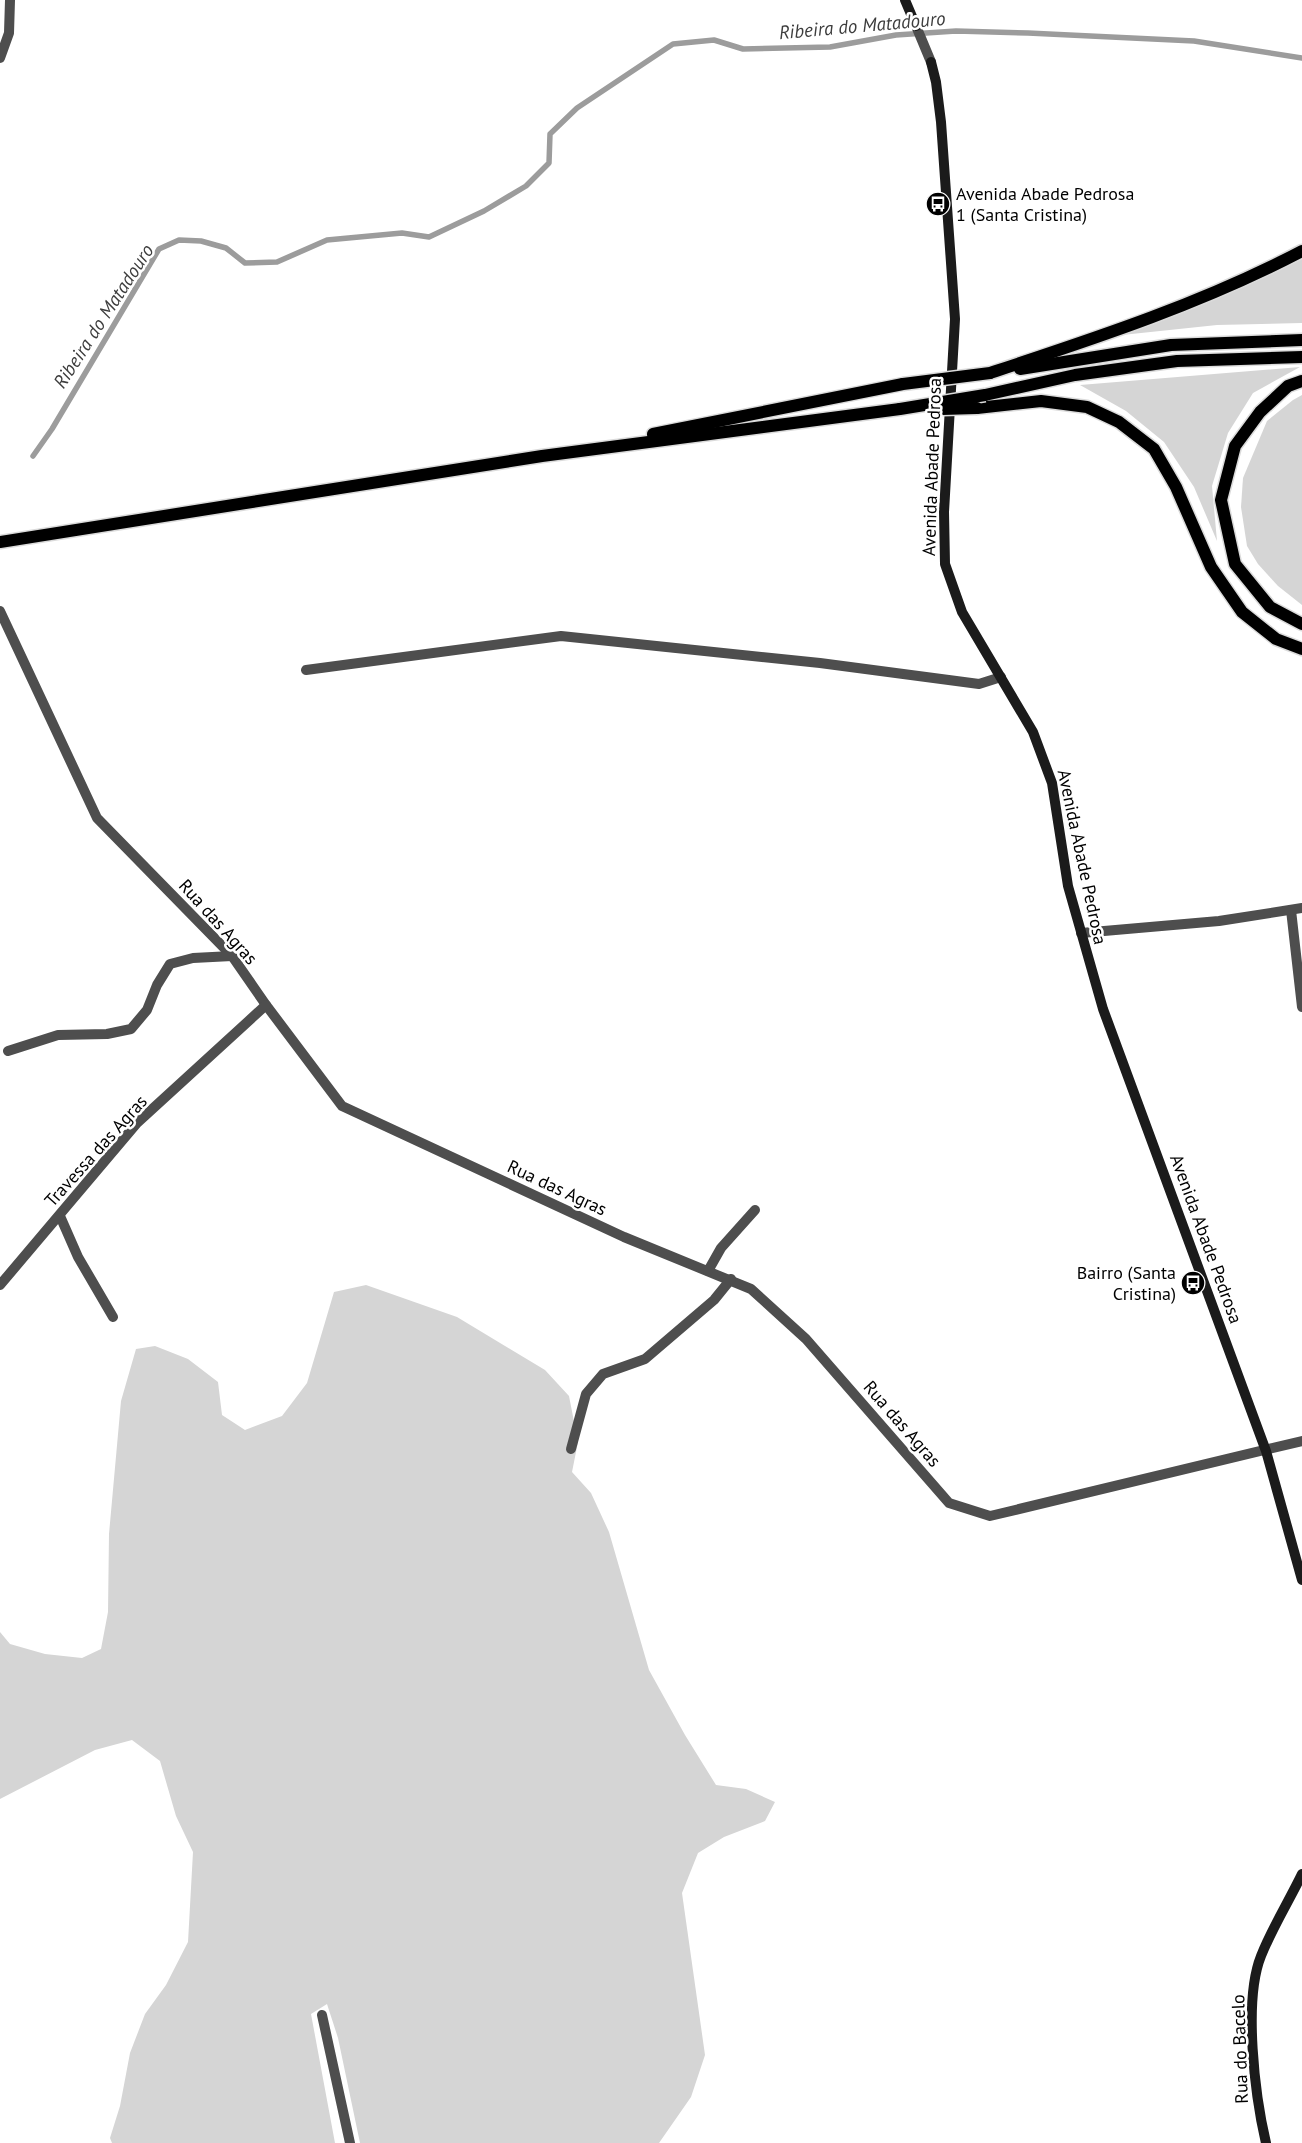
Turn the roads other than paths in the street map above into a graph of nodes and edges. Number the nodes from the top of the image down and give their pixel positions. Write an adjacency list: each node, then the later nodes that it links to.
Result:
1 (10, 0): 3 (street)
2 (905, 0): 16 (street, Avenida Abade Pedrosa)
3 (0, 58)
4 (1302, 251): 7 (main road)
5 (1302, 340): 7 (main road)
6 (1302, 357): 9 (main road, bridge)
7 (990, 373): 10 (main road, bridge)
8 (1302, 381): 13 (main road)
9 (900, 409): 10 (main road); 14 (main road, bridge)
10 (542, 456): 11 (main road)
11 (0, 542)
12 (0, 611): 19 (street, Rua das Agras)
13 (1302, 624)
14 (1302, 649)
15 (306, 670): 16 (street)
16 (1001, 677): 18 (street, Avenida Abade Pedrosa)
17 (1297, 909): 18 (street); 21 (street)
18 (1081, 933): 31 (street, Avenida Abade Pedrosa)
19 (232, 956): 20 (street, Rua das Agras); 22 (street)
20 (266, 1006): 24 (street, Travessa das Agras); 25 (street, Rua das Agras)
21 (1302, 1007)
22 (8, 1051)
23 (755, 1210): 25 (street)
24 (60, 1216): 27 (street, Travessa das Agras); 28 (street)
25 (708, 1270): 26 (street, Rua das Agras)
26 (731, 1279): 30 (street); 31 (street, Rua das Agras)
27 (0, 1285)
28 (113, 1317)
29 (1302, 1441): 31 (street, Rua das Agras)
30 (571, 1449)
31 (1266, 1450): 32 (street)
32 (1302, 1580)
33 (1302, 1874): 36 (street, Rua do Bacelo)
34 (322, 2015): 35 (street)
35 (350, 2143)
36 (1266, 2143)

